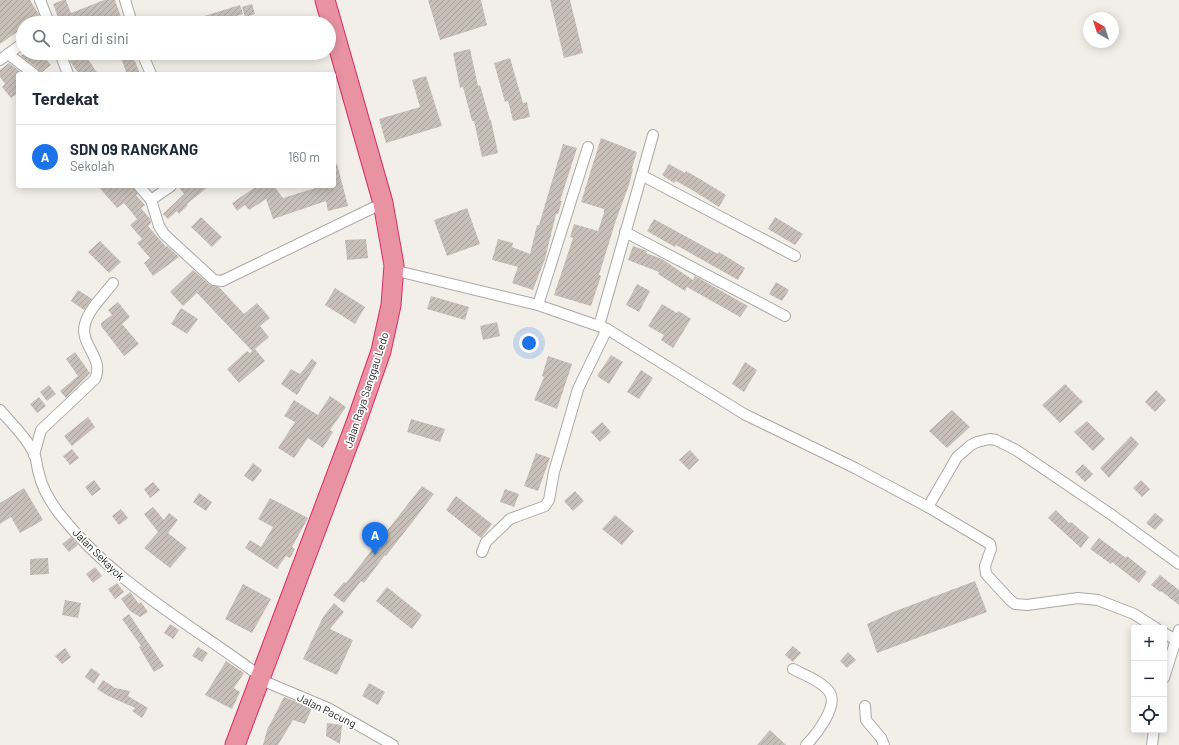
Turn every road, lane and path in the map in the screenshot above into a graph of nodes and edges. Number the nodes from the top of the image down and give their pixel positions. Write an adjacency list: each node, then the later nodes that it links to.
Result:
1 (40, 0): 4 (street)
2 (125, 0): 5 (street)
3 (325, 0): 6 (highway, Jalan Raya Sanggau Ledo)
4 (46, 16)
5 (130, 16)
6 (330, 16)
7 (336, 38): 21 (highway, Jalan Raya Sanggau Ledo)
8 (16, 48): 9 (street)
9 (4, 57): 12 (street)
10 (63, 60): 13 (street)
11 (145, 60): 14 (street)
12 (30, 72)
13 (67, 72)
14 (150, 72)
15 (653, 135): 17 (street)
16 (588, 147): 26 (street)
17 (643, 176): 22 (street); 23 (street)
18 (141, 188): 20 (street)
19 (168, 188): 20 (street)
20 (151, 200): 21 (street)
21 (384, 203): 24 (highway, Jalan Raya Sanggau Ledo)
22 (625, 232): 27 (street); 28 (street)
23 (795, 256)
24 (393, 270): 26 (street); 40 (highway, Jalan Raya Sanggau Ledo)
25 (113, 283): 30 (street)
26 (538, 305): 28 (street)
27 (786, 316)
28 (603, 328): 31 (street); 32 (street)
29 (0, 410): 30 (street, Jalan Sekayok)
30 (34, 455): 40 (street, Jalan Sekayok)
31 (928, 507): 33 (street); 34 (street)
32 (482, 552)
33 (1179, 564)
34 (1151, 625)
35 (1179, 630): 37 (street)
36 (1167, 635): 37 (street)
37 (1176, 640): 38 (street)
38 (1167, 668)
39 (793, 669): 45 (street)
40 (259, 678): 43 (highway, Jalan Raya Sanggau Ledo); 44 (street, Jalan Pacung)
41 (865, 706): 46 (street)
42 (1154, 733): 47 (street)
43 (235, 745)
44 (393, 745)
45 (806, 745)
46 (884, 745)
47 (1152, 745)

